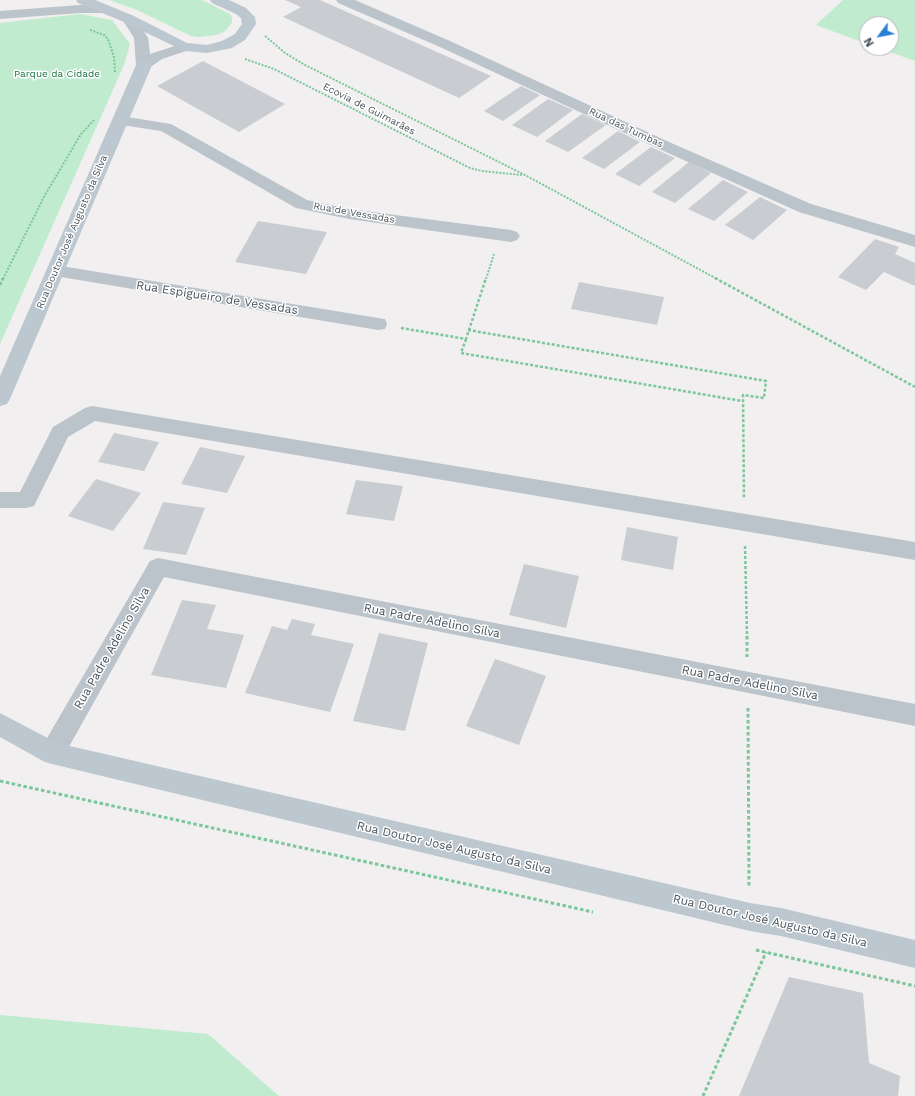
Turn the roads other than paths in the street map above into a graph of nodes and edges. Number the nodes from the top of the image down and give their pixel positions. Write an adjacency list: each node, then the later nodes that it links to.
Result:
1 (36, 0): 6 (street)
2 (83, 0): 5 (street)
3 (217, 0): 8 (street)
4 (343, 0): 12 (street, Rua das Tumbas)
5 (104, 9): 6 (street); 7 (street)
6 (6, 14)
7 (129, 18): 8 (street); 9 (street)
8 (184, 47): 9 (street)
9 (144, 65): 10 (street, Rua Doutor José Augusto da Silva)
10 (121, 121): 11 (street, Rua de Vessadas); 13 (street, Rua Doutor José Augusto da Silva)
11 (506, 235)
12 (915, 241)
13 (55, 271): 14 (street, Rua Espigueiro de Vessadas); 15 (street, Rua Doutor José Augusto da Silva)
14 (378, 324)
15 (0, 399)
16 (0, 500): 17 (street)
17 (915, 551)
18 (915, 715): 20 (street, Rua Padre Adelino Silva)
19 (0, 724): 20 (street, Rua Doutor José Augusto da Silva)
20 (52, 753): 21 (street, Rua Doutor José Augusto da Silva)
21 (915, 954)

